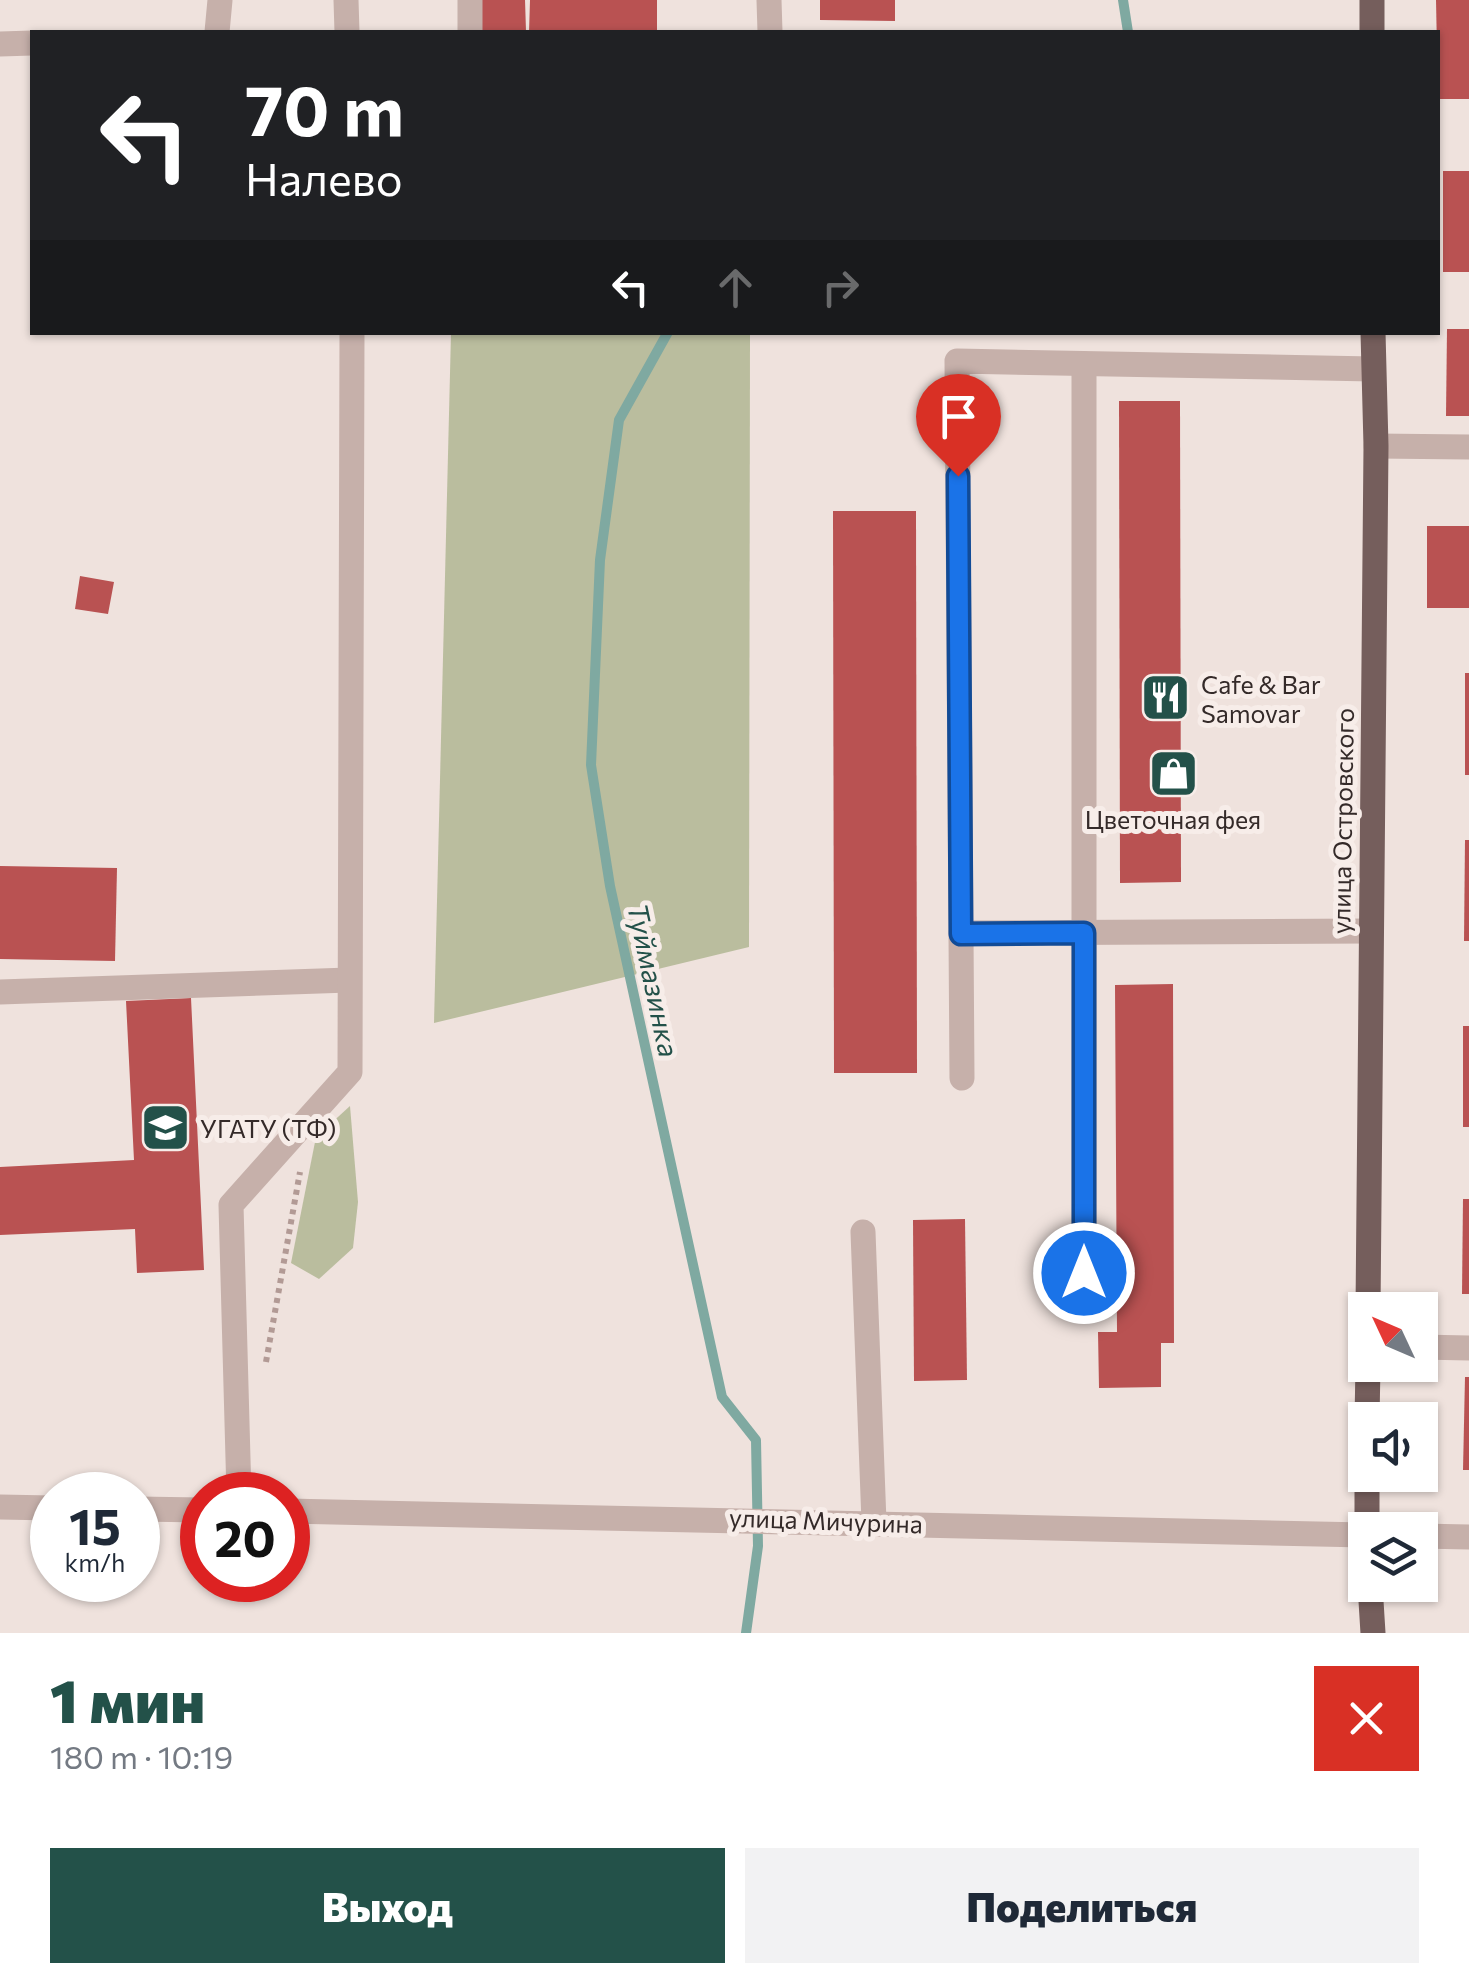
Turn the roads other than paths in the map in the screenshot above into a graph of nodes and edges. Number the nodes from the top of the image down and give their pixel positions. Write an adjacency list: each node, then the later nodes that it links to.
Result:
1 (220, 0): 6 (street)
2 (346, 0): 7 (street)
3 (470, 0): 8 (street)
4 (769, 0): 9 (street)
5 (1372, 0): 10 (main road)
6 (217, 30)
7 (347, 30)
8 (470, 30)
9 (770, 30)
10 (1372, 30)
11 (30, 42): 12 (street)
12 (0, 44)
13 (352, 335): 22 (street)
14 (1373, 335): 16 (main road, улица Островского)
15 (1084, 364): 16 (street); 20 (street); 21 (street)
16 (1373, 369): 17 (main road, улица Островского)
17 (1376, 446): 18 (street); 19 (main road, улица Островского)
18 (1469, 447)
19 (1370, 931): 20 (street); 27 (main road, улица Островского)
20 (1084, 933): 21 (street); 26 (street)
21 (961, 934): 24 (street)
22 (350, 980): 23 (street); 30 (street)
23 (0, 992)
24 (962, 1078)
25 (863, 1232): 34 (street)
26 (1084, 1273)
27 (1368, 1292)
28 (1438, 1347): 29 (street)
29 (1469, 1348)
30 (238, 1472)
31 (0, 1507): 32 (street)
32 (30, 1508)
33 (310, 1511): 34 (street, улица Мичурина)
34 (874, 1522): 35 (street, улица Мичурина)
35 (1348, 1533)
36 (1438, 1537): 37 (street)
37 (1469, 1538)
38 (1371, 1602): 39 (main road)
39 (1372, 1633)

